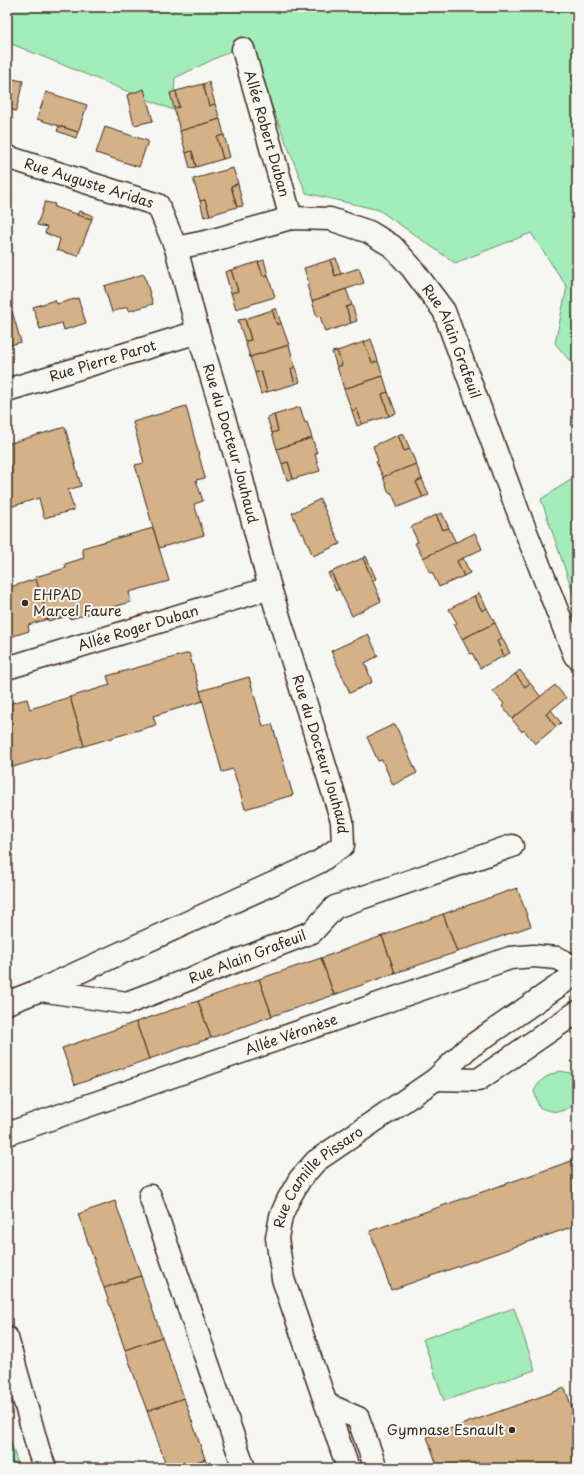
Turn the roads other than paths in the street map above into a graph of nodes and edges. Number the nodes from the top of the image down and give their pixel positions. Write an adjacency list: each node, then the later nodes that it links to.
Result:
1 (243, 49): 3 (street, Allée Robert Duban)
2 (7, 157): 4 (street, Rue Auguste Aridas)
3 (291, 218): 4 (street, Rue Alain Grafeuil); 8 (street, Rue Alain Grafeuil)
4 (176, 248): 5 (street, Rue Auguste Aridas)
5 (198, 332): 6 (street, Rue Pierre Parot); 7 (street, Rue du Docteur Jouhaud)
6 (7, 390)
7 (270, 588): 9 (street, Allée Roger Duban); 13 (street, Rue du Docteur Jouhaud)
8 (577, 657)
9 (7, 668)
10 (512, 846): 13 (street, Rue Alain Grafeuil)
11 (577, 968): 17 (street, Allée Véronèse)
12 (577, 972): 16 (street, Rue Camille Pissaro)
13 (40, 990): 14 (street, Rue du Docteur Jouhaud)
14 (7, 1003)
15 (577, 1012): 16 (street)
16 (436, 1079): 20 (street, Rue Camille Pissaro)
17 (7, 1134)
18 (150, 1196): 22 (street)
19 (7, 1338): 21 (street)
20 (326, 1404): 23 (street, Rue Camille Pissaro); 24 (street)
21 (45, 1468)
22 (244, 1468)
23 (348, 1468)
24 (376, 1468)

